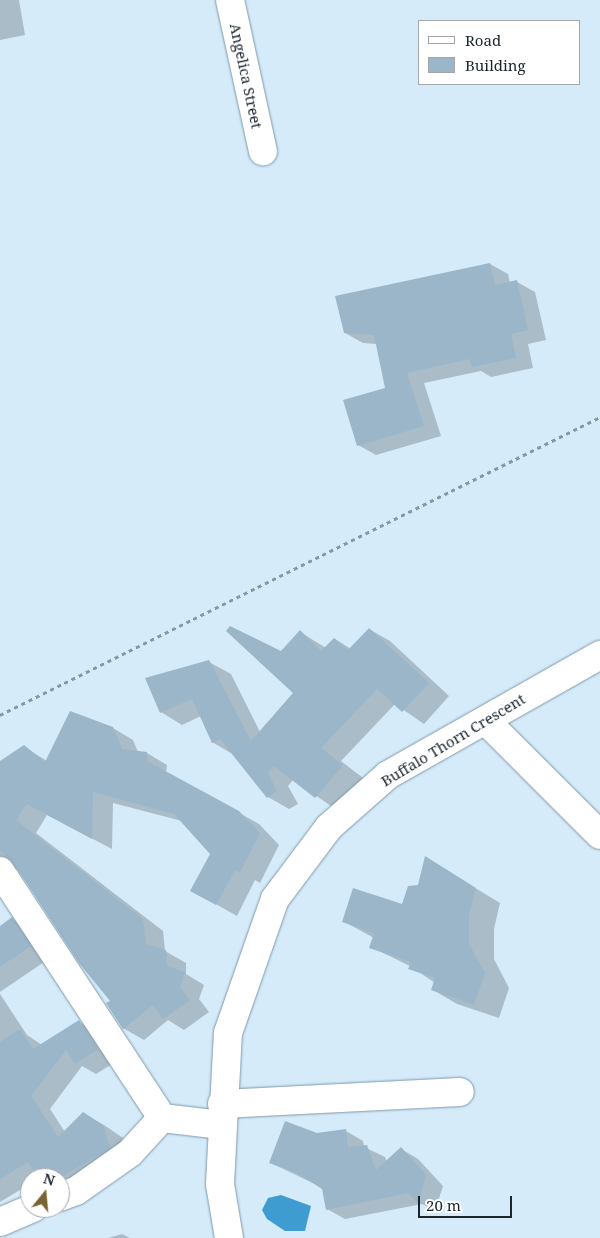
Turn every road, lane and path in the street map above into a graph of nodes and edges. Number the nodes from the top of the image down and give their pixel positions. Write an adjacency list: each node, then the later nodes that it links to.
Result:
1 (230, 0): 2 (street, Angelica Street)
2 (262, 151)
3 (600, 417): 5 (path)
4 (600, 655): 6 (street, Buffalo Thorn Crescent)
5 (0, 715)
6 (486, 721): 7 (street); 10 (street, Buffalo Thorn Crescent)
7 (600, 835)
8 (0, 871): 11 (street)
9 (460, 1092): 10 (street)
10 (222, 1115): 11 (street); 15 (street, Buffalo Thorn Crescent)
11 (162, 1118): 12 (street)
12 (70, 1193)
13 (20, 1214): 14 (street)
14 (0, 1222)
15 (229, 1238)

